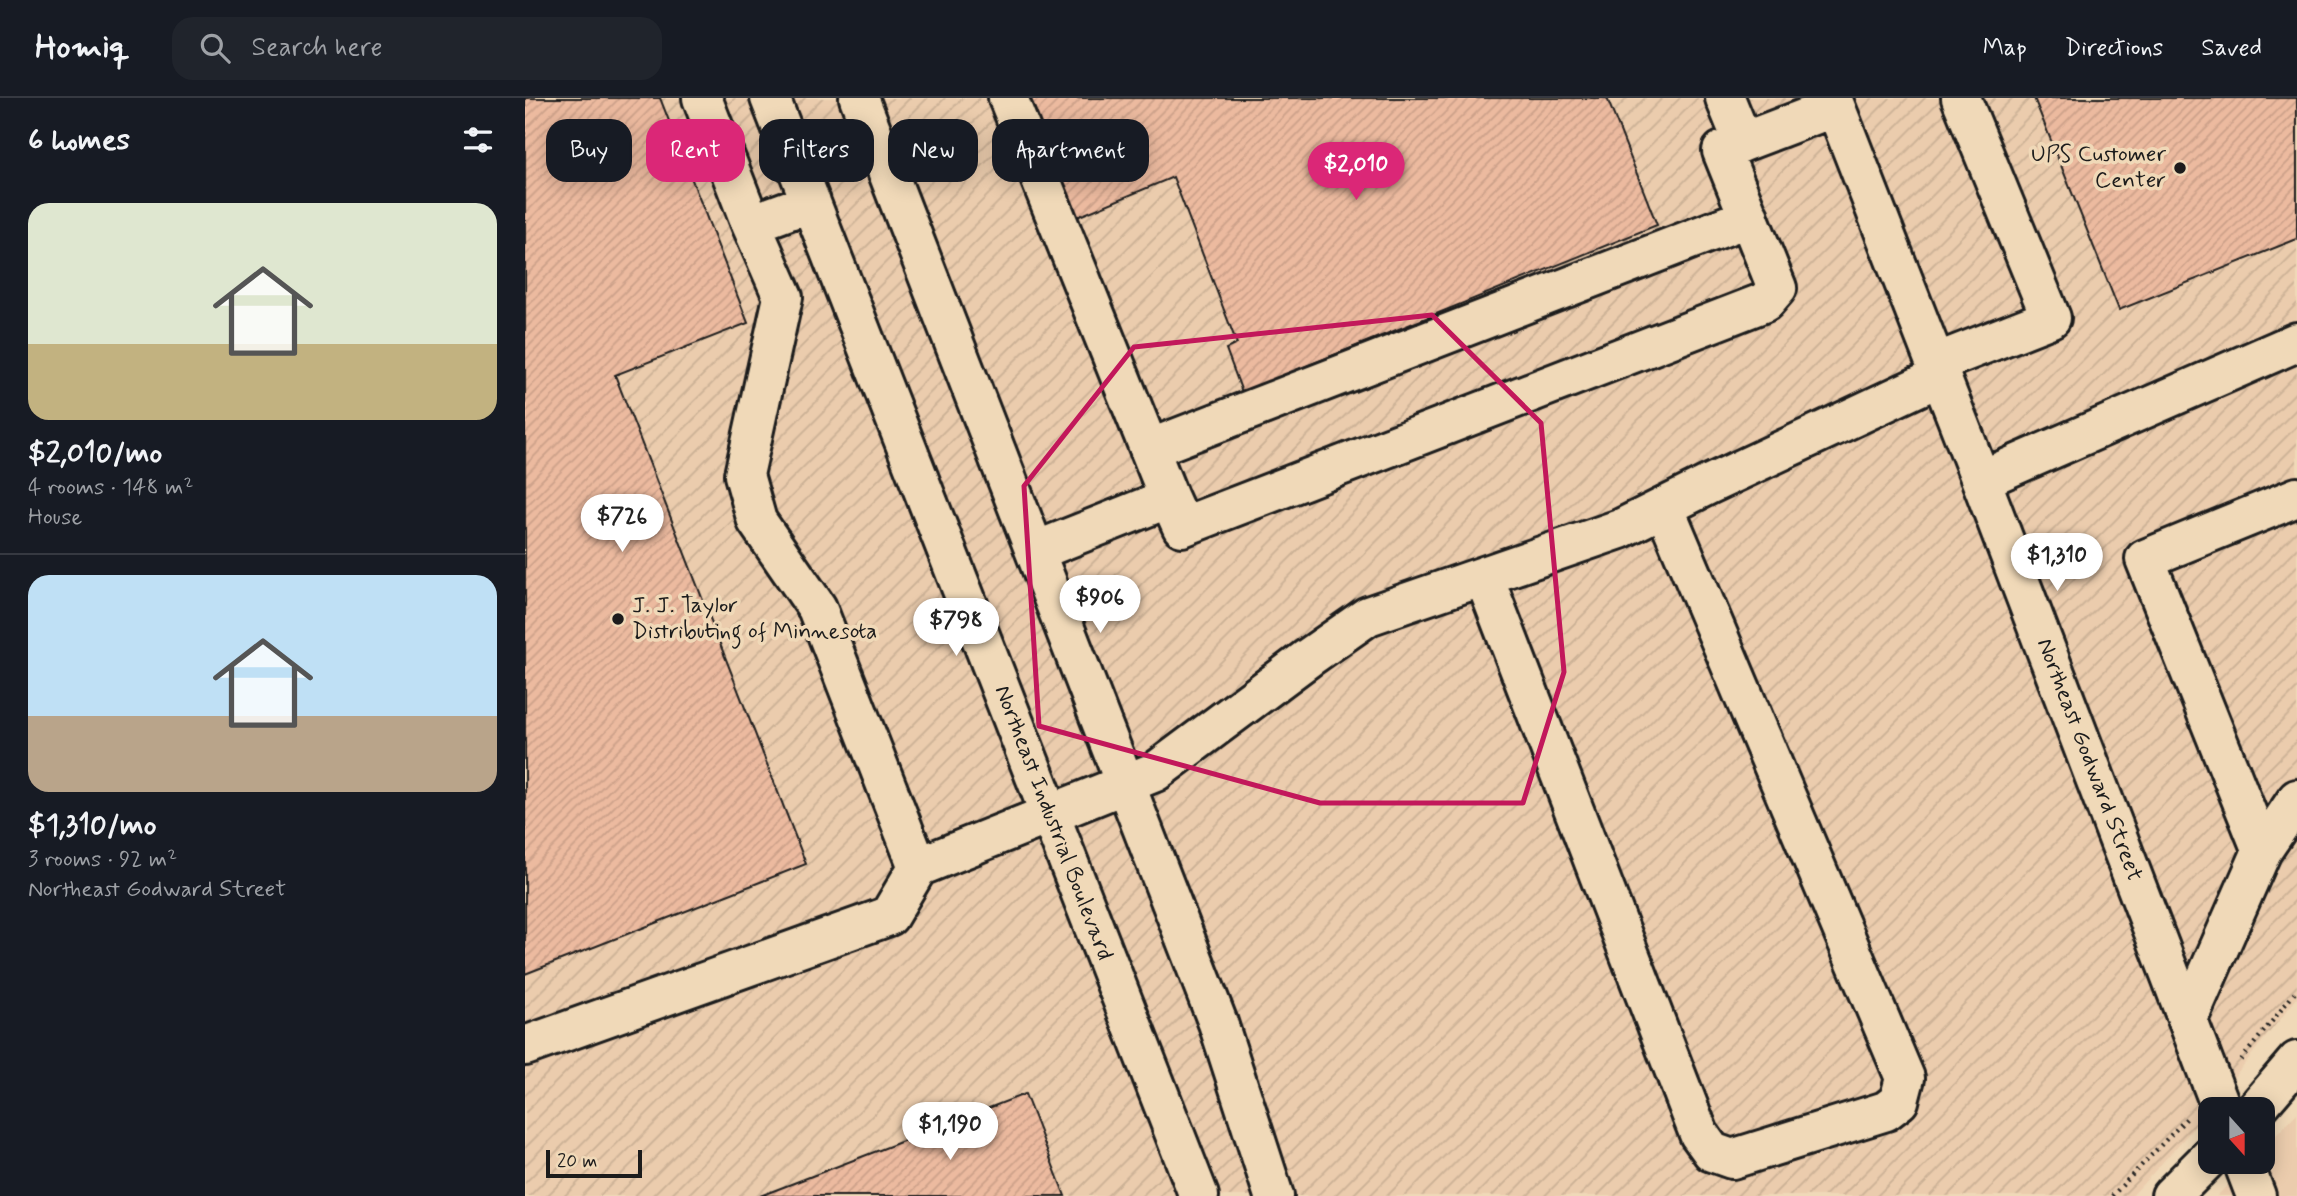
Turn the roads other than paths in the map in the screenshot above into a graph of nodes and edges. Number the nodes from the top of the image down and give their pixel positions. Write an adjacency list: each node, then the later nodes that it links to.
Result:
1 (702, 98): 11 (street)
2 (771, 98): 9 (street, Northeast Industrial Boulevard)
3 (859, 98): 19 (street)
4 (1008, 98): 14 (street)
5 (1725, 98): 8 (street)
6 (1961, 98): 13 (street)
7 (1834, 103): 8 (street); 13 (street, Northeast Godward Street)
8 (1743, 142): 10 (street)
9 (811, 202): 11 (street); 23 (street, Northeast Industrial Boulevard)
10 (1749, 217): 14 (street); 17 (street)
11 (751, 224): 25 (street)
12 (2297, 342): 15 (street)
13 (1938, 369): 15 (street, Northeast Godward Street); 18 (street)
14 (1149, 449): 17 (street)
15 (1981, 480): 26 (street, Northeast Godward Street)
16 (2297, 497): 24 (street)
17 (1169, 498): 19 (street)
18 (1664, 507): 20 (street); 20 (street)
19 (1036, 551): 21 (street)
20 (1484, 577): 21 (street)
21 (1125, 784): 23 (street); 34 (street)
22 (2297, 799): 24 (street)
23 (1049, 816): 25 (street); 33 (street, Northeast Industrial Boulevard)
24 (2262, 851): 26 (street)
25 (918, 867): 27 (street)
26 (2188, 1019): 29 (street, Northeast Godward Street)
27 (525, 1046)
28 (2297, 1061): 30 (street)
29 (2217, 1097)
30 (2266, 1097)
31 (2198, 1169): 35 (street)
32 (2248, 1174): 36 (street)
33 (1199, 1196)
34 (1274, 1196)
35 (2171, 1196)
36 (2256, 1196)

